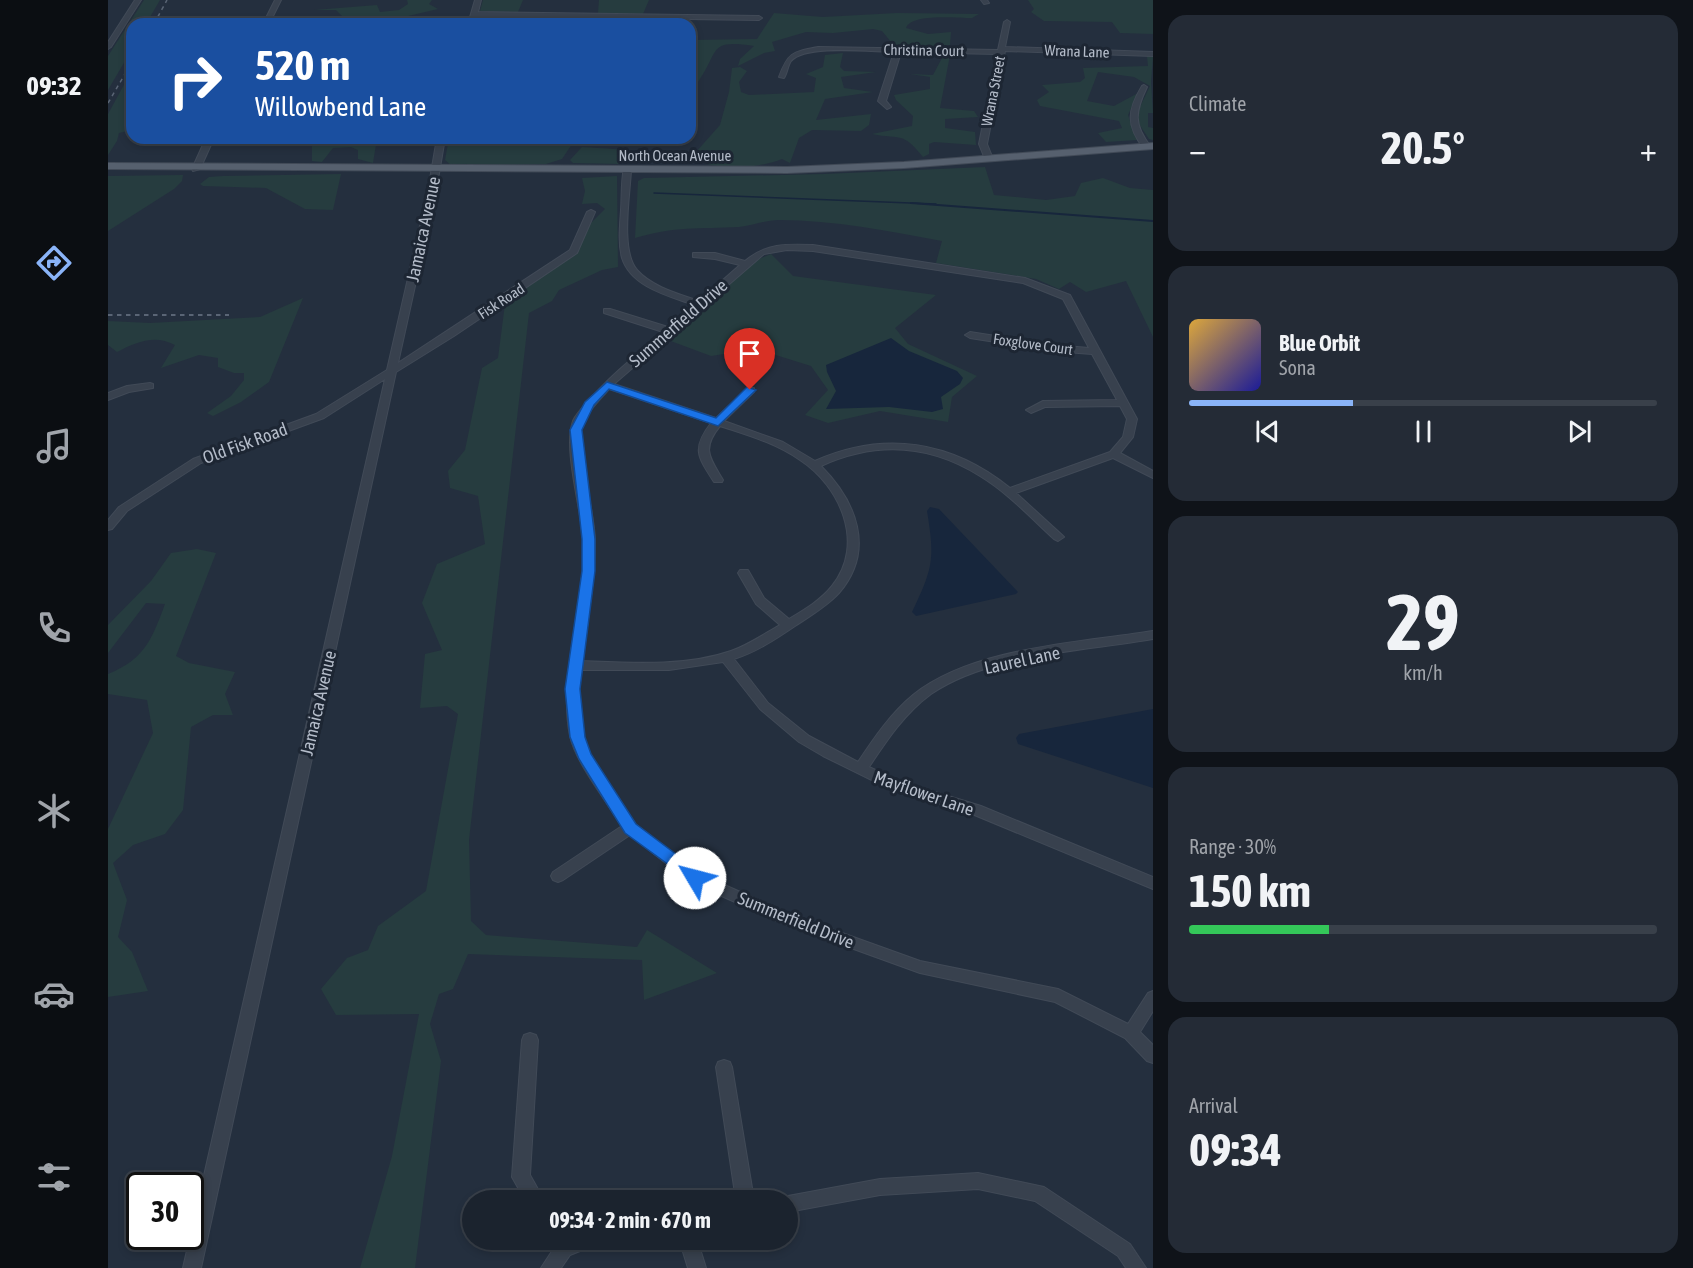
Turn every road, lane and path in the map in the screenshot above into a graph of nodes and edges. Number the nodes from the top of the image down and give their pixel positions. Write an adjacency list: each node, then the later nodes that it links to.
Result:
1 (138, 0): 5 (street)
2 (278, 0): 6 (street)
3 (478, 0): 4 (street)
4 (476, 14): 7 (street); 8 (street)
5 (127, 18)
6 (269, 18)
7 (474, 18)
8 (759, 18)
9 (126, 19): 11 (street)
10 (1007, 22): 13 (street, Wrana Street)
11 (108, 47)
12 (898, 50): 13 (street, Christina Court); 15 (street, Christina Court); 17 (street)
13 (1001, 50): 14 (street, Wrana Lane); 21 (street, Wrana Street)
14 (1153, 54)
15 (782, 77)
16 (1144, 87): 20 (street)
17 (886, 107)
18 (207, 144): 23 (street)
19 (440, 144): 24 (street, Jamaica Avenue)
20 (1150, 146): 21 (main road, North Ocean Avenue)
21 (989, 159): 25 (main road, North Ocean Avenue)
22 (108, 166): 23 (main road, North Ocean Avenue)
23 (196, 169): 24 (main road, North Ocean Avenue); 26 (main road, North Ocean Avenue)
24 (435, 169): 25 (main road, North Ocean Avenue); 35 (street, Jamaica Avenue)
25 (627, 170): 30 (street)
26 (108, 171)
27 (591, 212): 35 (street, Fisk Road)
28 (696, 255): 29 (street)
29 (745, 264): 30 (street, Summerfield Drive); 34 (street, Summerfield Drive)
30 (700, 304): 32 (street, Summerfield Drive)
31 (607, 311): 32 (street)
32 (670, 331): 36 (street, Summerfield Drive)
33 (970, 335): 34 (street, Foxglove Court)
34 (1097, 351): 40 (street, Summerfield Drive)
35 (392, 371): 48 (street, Old Fisk Road); 69 (street, Jamaica Avenue)
36 (607, 385): 42 (street); 54 (street, Summerfield Drive)
37 (150, 386): 39 (street)
38 (750, 390): 42 (street)
39 (108, 397)
40 (1124, 403): 41 (street); 43 (street, Summerfield Drive)
41 (1031, 410)
42 (718, 422): 44 (street); 46 (street)
43 (1114, 454): 45 (street); 47 (street)
44 (814, 465): 47 (street); 51 (street)
45 (1153, 476)
46 (718, 480)
47 (1009, 492): 49 (street)
48 (108, 527)
49 (1058, 537)
50 (744, 573): 51 (street)
51 (788, 625): 53 (street)
52 (1153, 635): 55 (street, Laurel Lane)
53 (726, 657): 54 (street); 55 (street, Mayflower Lane)
54 (575, 665): 56 (street, Summerfield Drive)
55 (860, 769): 58 (street, Mayflower Lane)
56 (630, 828): 57 (street); 60 (street, Summerfield Drive)
57 (558, 876)
58 (1153, 883)
59 (1153, 998): 60 (street)
60 (1131, 1033): 62 (street, Summerfield Drive)
61 (530, 1040): 64 (street)
62 (1153, 1056)
63 (724, 1067): 65 (street)
64 (529, 1190)
65 (743, 1190)
66 (798, 1202): 72 (street)
67 (558, 1250): 70 (street)
68 (692, 1250): 71 (street)
69 (192, 1268)
70 (550, 1268)
71 (698, 1268)
72 (1137, 1268)

